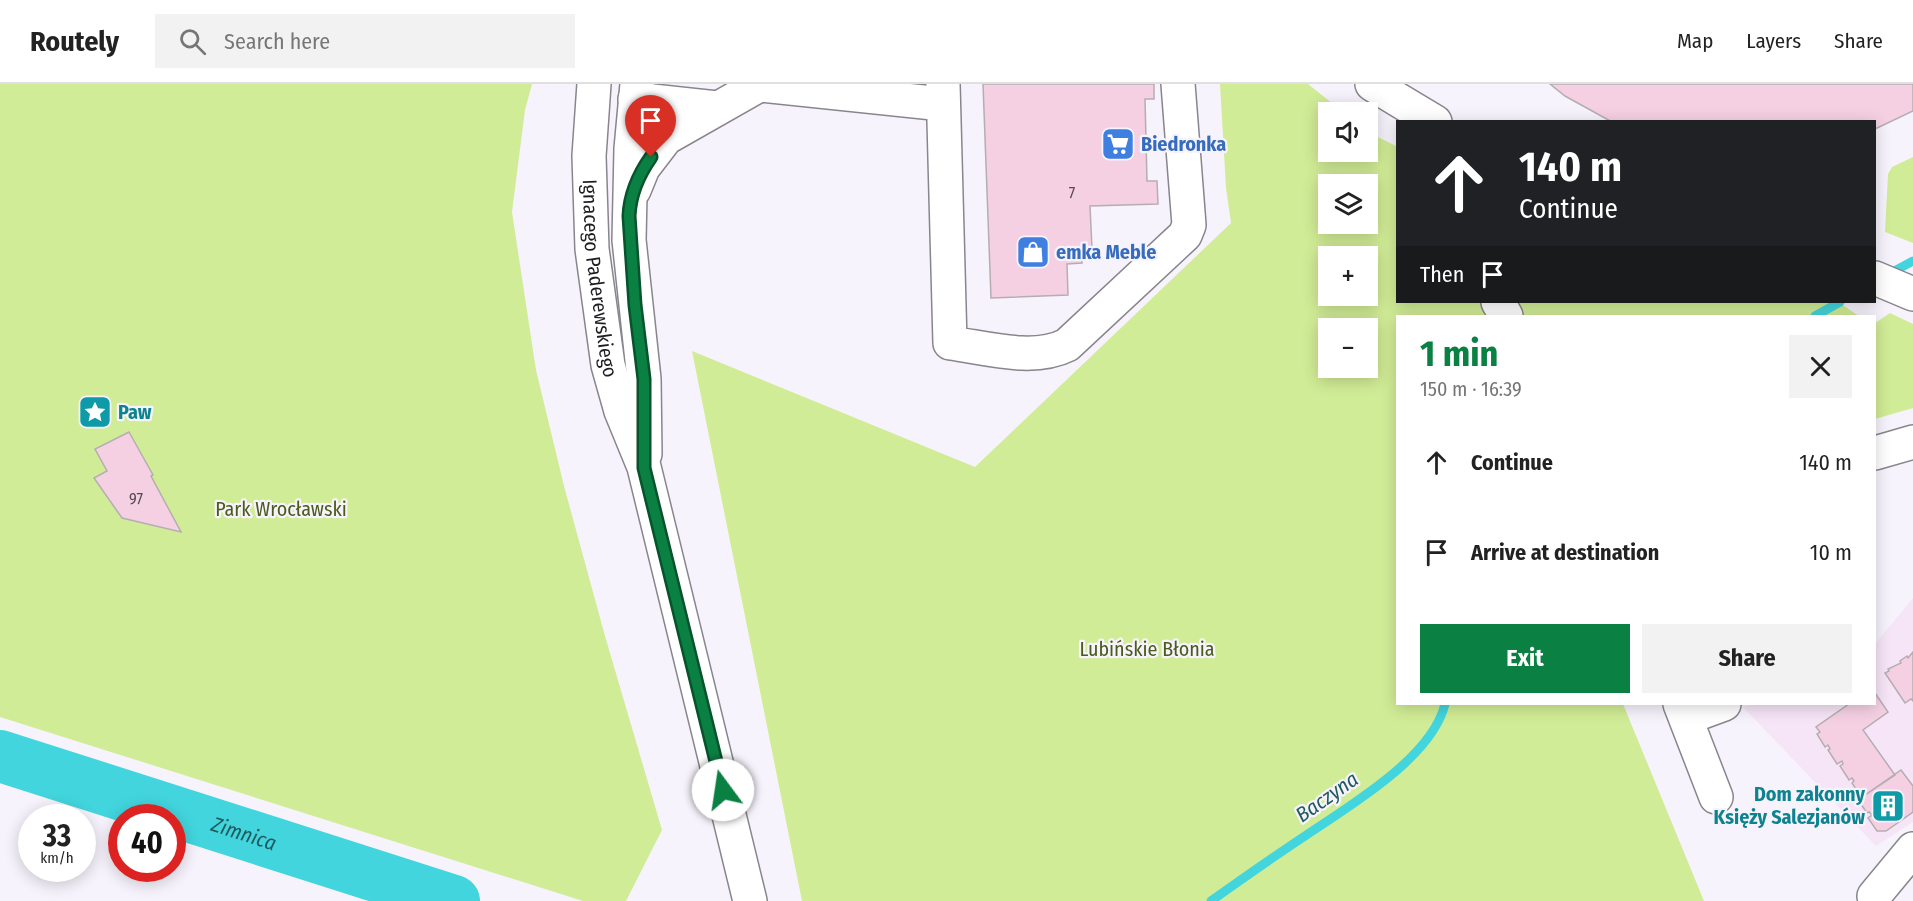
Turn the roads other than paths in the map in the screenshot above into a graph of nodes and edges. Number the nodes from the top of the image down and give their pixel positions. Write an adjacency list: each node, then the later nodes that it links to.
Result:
1 (594, 84): 14 (street, Ignacego Paderewskiego)
2 (1178, 84): 6 (street)
3 (761, 85): 6 (street); 7 (street)
4 (1385, 89): 8 (street)
5 (636, 92): 7 (street); 9 (street, Ignacego Paderewskiego)
6 (943, 94)
7 (717, 108): 9 (street)
8 (1432, 120)
9 (629, 201): 14 (street, Ignacego Paderewskiego)
10 (1876, 278): 11 (street)
11 (1910, 293)
12 (1913, 442): 13 (street)
13 (1876, 453)
14 (644, 468): 20 (street, Ignacego Paderewskiego)
15 (1718, 705): 16 (street)
16 (1683, 711): 17 (street)
17 (1716, 797)
18 (1913, 849): 19 (street)
19 (1874, 896)
20 (750, 901)

